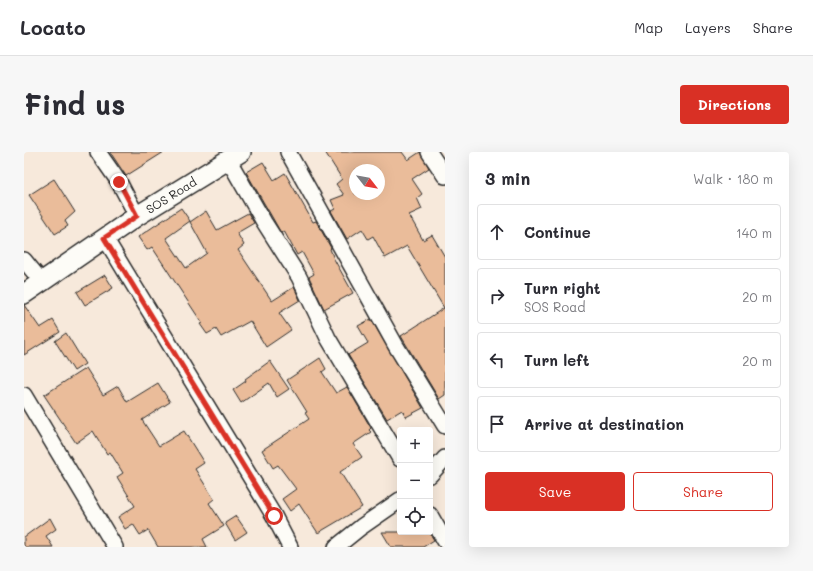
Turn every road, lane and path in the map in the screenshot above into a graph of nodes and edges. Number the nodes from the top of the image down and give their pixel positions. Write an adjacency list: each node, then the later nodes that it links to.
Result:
1 (98, 152): 6 (street)
2 (288, 152): 12 (street)
3 (429, 152): 5 (street)
4 (233, 155): 6 (street, SOS Road); 13 (street)
5 (445, 176)
6 (137, 216): 7 (street, SOS Road)
7 (104, 238): 9 (street, SOS Road); 20 (street)
8 (24, 260): 9 (street)
9 (42, 282): 10 (street, SOS Road)
10 (24, 294)
11 (24, 395): 19 (street)
12 (445, 426)
13 (397, 454)
14 (445, 458): 15 (street)
15 (433, 471)
16 (397, 502): 21 (street)
17 (433, 520): 18 (street)
18 (445, 541)
19 (115, 547)
20 (290, 547)
21 (336, 547)

